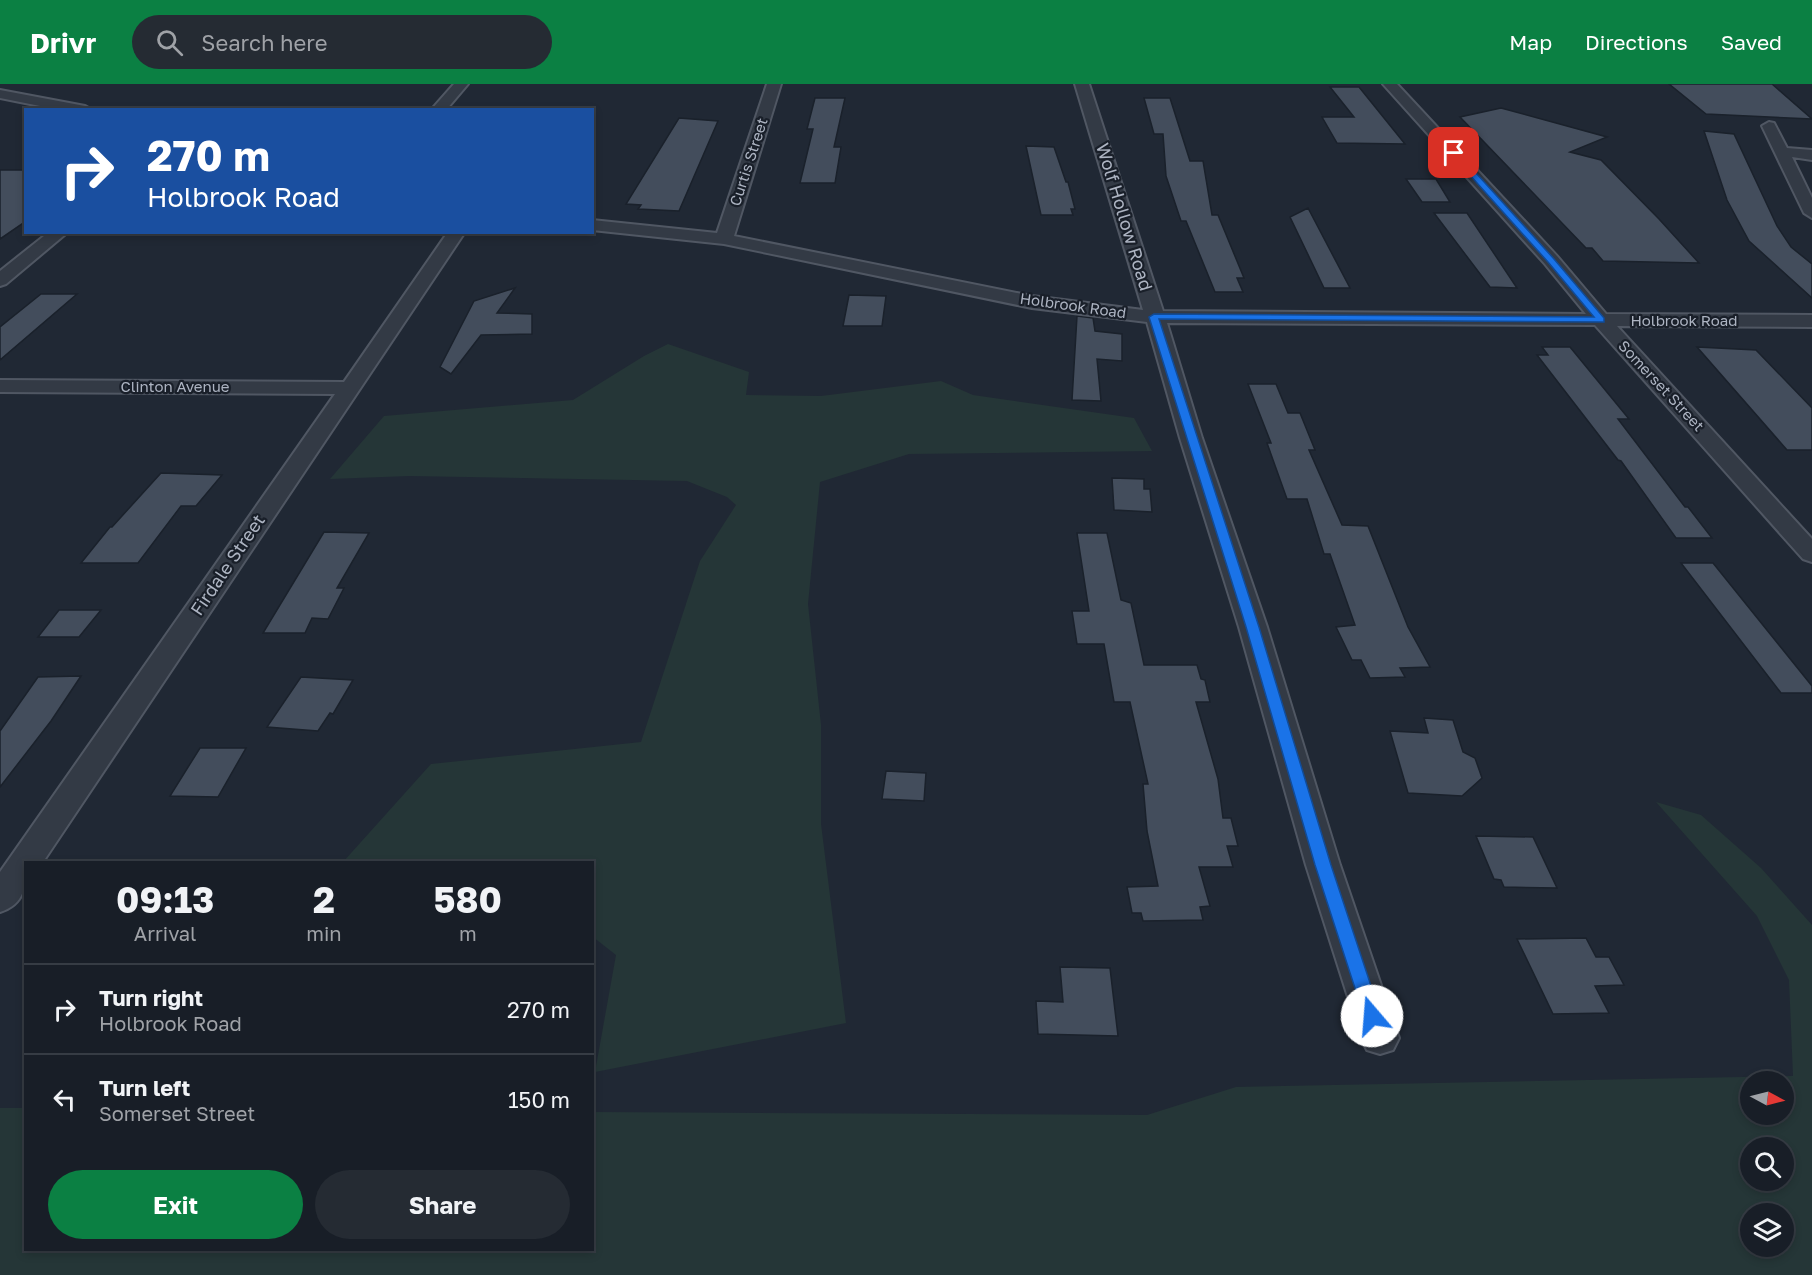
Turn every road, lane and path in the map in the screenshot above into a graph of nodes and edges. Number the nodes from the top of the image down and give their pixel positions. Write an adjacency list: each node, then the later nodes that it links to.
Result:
1 (461, 84): 7 (street)
2 (774, 84): 15 (street, Curtis Street)
3 (1082, 84): 17 (street, Wolf Hollow Road)
4 (1390, 84): 18 (street, Somerset Street)
5 (0, 94): 6 (street)
6 (74, 108)
7 (440, 108)
8 (1769, 126): 9 (street)
9 (1783, 152): 10 (street); 11 (street)
10 (1812, 155)
11 (1812, 213)
12 (594, 225): 15 (street, Holbrook Road)
13 (58, 234): 16 (street)
14 (456, 234): 21 (street, Firdale Street)
15 (724, 239): 17 (street, Holbrook Road)
16 (0, 280)
17 (1154, 317): 18 (street, Holbrook Road); 26 (street, Wolf Hollow Road)
18 (1601, 320): 19 (street, Holbrook Road); 22 (street, Somerset Street)
19 (1812, 321)
20 (0, 386): 21 (street, Clinton Avenue)
21 (349, 388): 23 (street, Firdale Street)
22 (1812, 554)
23 (26, 861)
24 (24, 864): 25 (street, Firdale Street)
25 (0, 899)
26 (1380, 1038)

